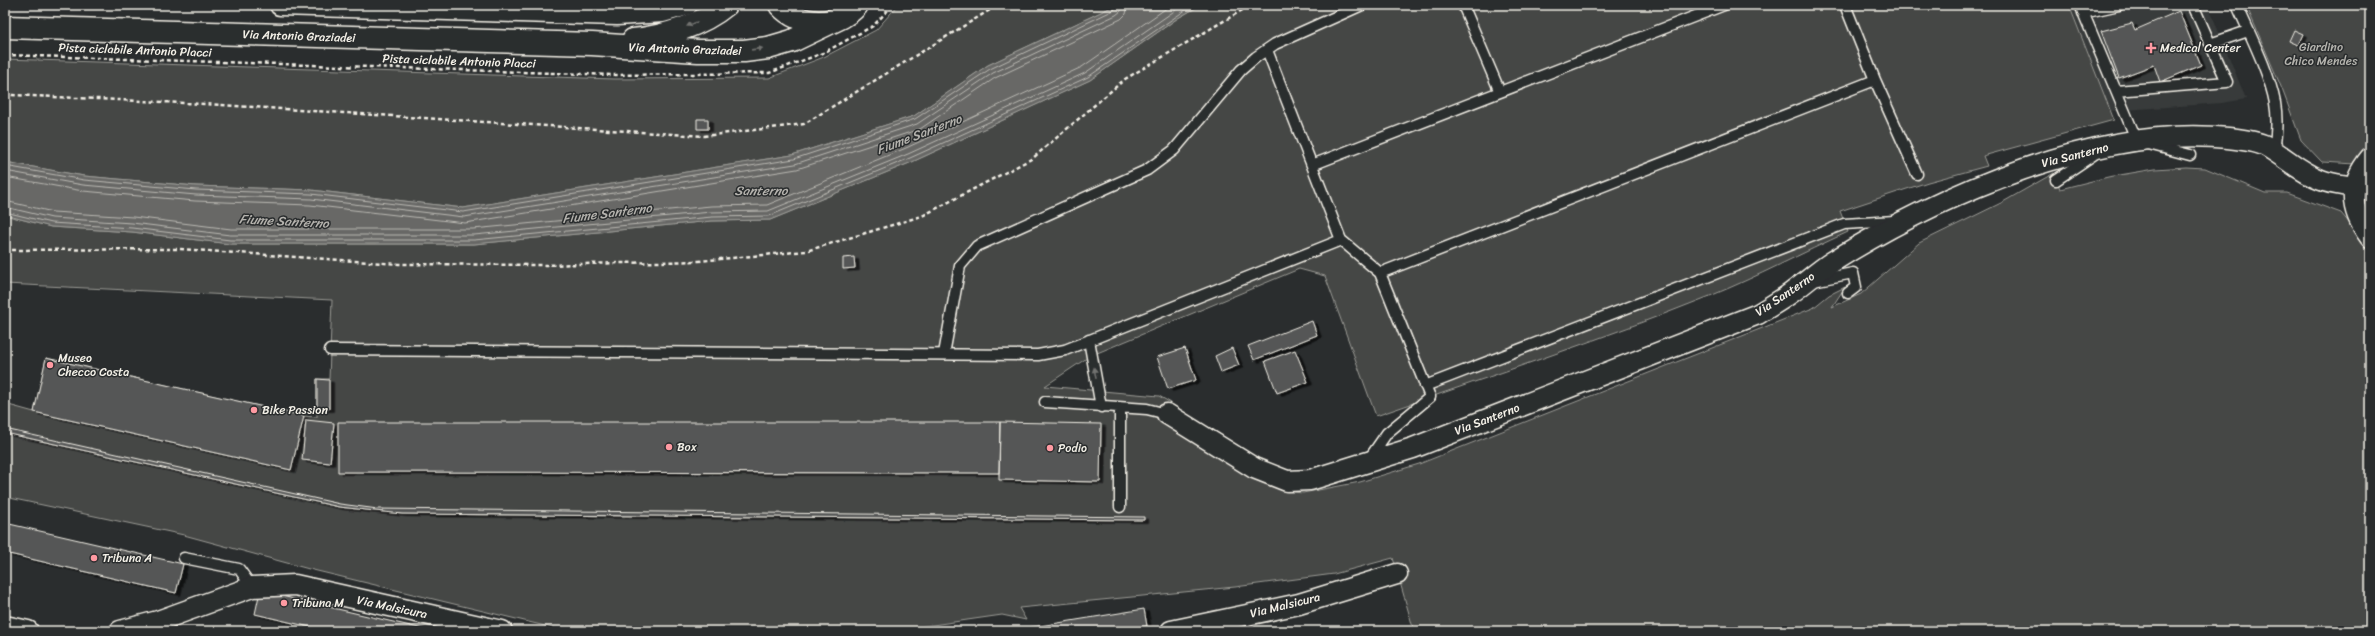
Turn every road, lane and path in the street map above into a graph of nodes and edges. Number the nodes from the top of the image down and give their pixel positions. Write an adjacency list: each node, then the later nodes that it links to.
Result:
1 (280, 5): 2 (street)
2 (687, 5)
3 (726, 5): 19 (street, Via Antonio Graziadei, one-way to 19)
4 (780, 5): 16 (street)
5 (892, 5): 22 (path, Pista ciclabile Antonio Placci)
6 (998, 5): 26 (path)
7 (1251, 5): 39 (path)
8 (1362, 5): 21 (lane)
9 (1463, 5): 25 (lane)
10 (1724, 5): 25 (lane)
11 (1845, 5): 23 (lane)
12 (2119, 5): 15 (lane)
13 (2193, 5): 20 (lane)
14 (2237, 5): 18 (lane)
15 (2082, 9): 24 (lane)
16 (849, 11): 19 (street, Via Antonio Graziadei, one-way to 16)
17 (5, 27): 19 (street, Via Antonio Graziadei)
18 (2248, 31): 20 (lane); 29 (lane)
19 (592, 44)
20 (2210, 44): 24 (lane)
21 (1267, 50): 32 (lane); 45 (lane)
22 (5, 55)
23 (1875, 80): 33 (lane); 40 (lane)
24 (2116, 91): 27 (lane)
25 (1500, 92): 32 (lane)
26 (5, 93)
27 (2137, 141): 28 (street, Via Santerno); 29 (street, Via Santerno); 30 (lane)
28 (2104, 148): 34 (lane); 36 (street, Via Santerno)
29 (2274, 153): 35 (street, Via Santerno)
30 (2190, 155)
31 (2370, 158): 35 (street)
32 (1312, 165): 38 (lane)
33 (1917, 174)
34 (2056, 180)
35 (2353, 187): 37 (street)
36 (1908, 220): 41 (street, Via Santerno); 46 (lane)
37 (2370, 237)
38 (1341, 240): 40 (lane); 43 (lane)
39 (5, 250)
40 (1380, 274): 46 (lane)
41 (1805, 282): 42 (lane); 51 (street, Via Santerno)
42 (1848, 293)
43 (1089, 340): 45 (lane); 48 (lane, one-way to 43)
44 (330, 350): 45 (lane)
45 (944, 354)
46 (1425, 386): 51 (lane)
47 (1045, 402): 48 (lane)
48 (1101, 407): 49 (lane)
49 (1120, 408): 50 (lane); 52 (lane)
50 (1167, 414): 51 (street, Via Santerno)
51 (1366, 462)
52 (1120, 507)
53 (184, 558): 55 (lane)
54 (1397, 574): 60 (street, Via Malsicura)
55 (252, 587): 58 (street, Via Malsicura); 59 (street, Via Malsicura)
56 (5, 626): 57 (street)
57 (28, 631)
58 (120, 631)
59 (502, 631)
60 (1171, 631)

